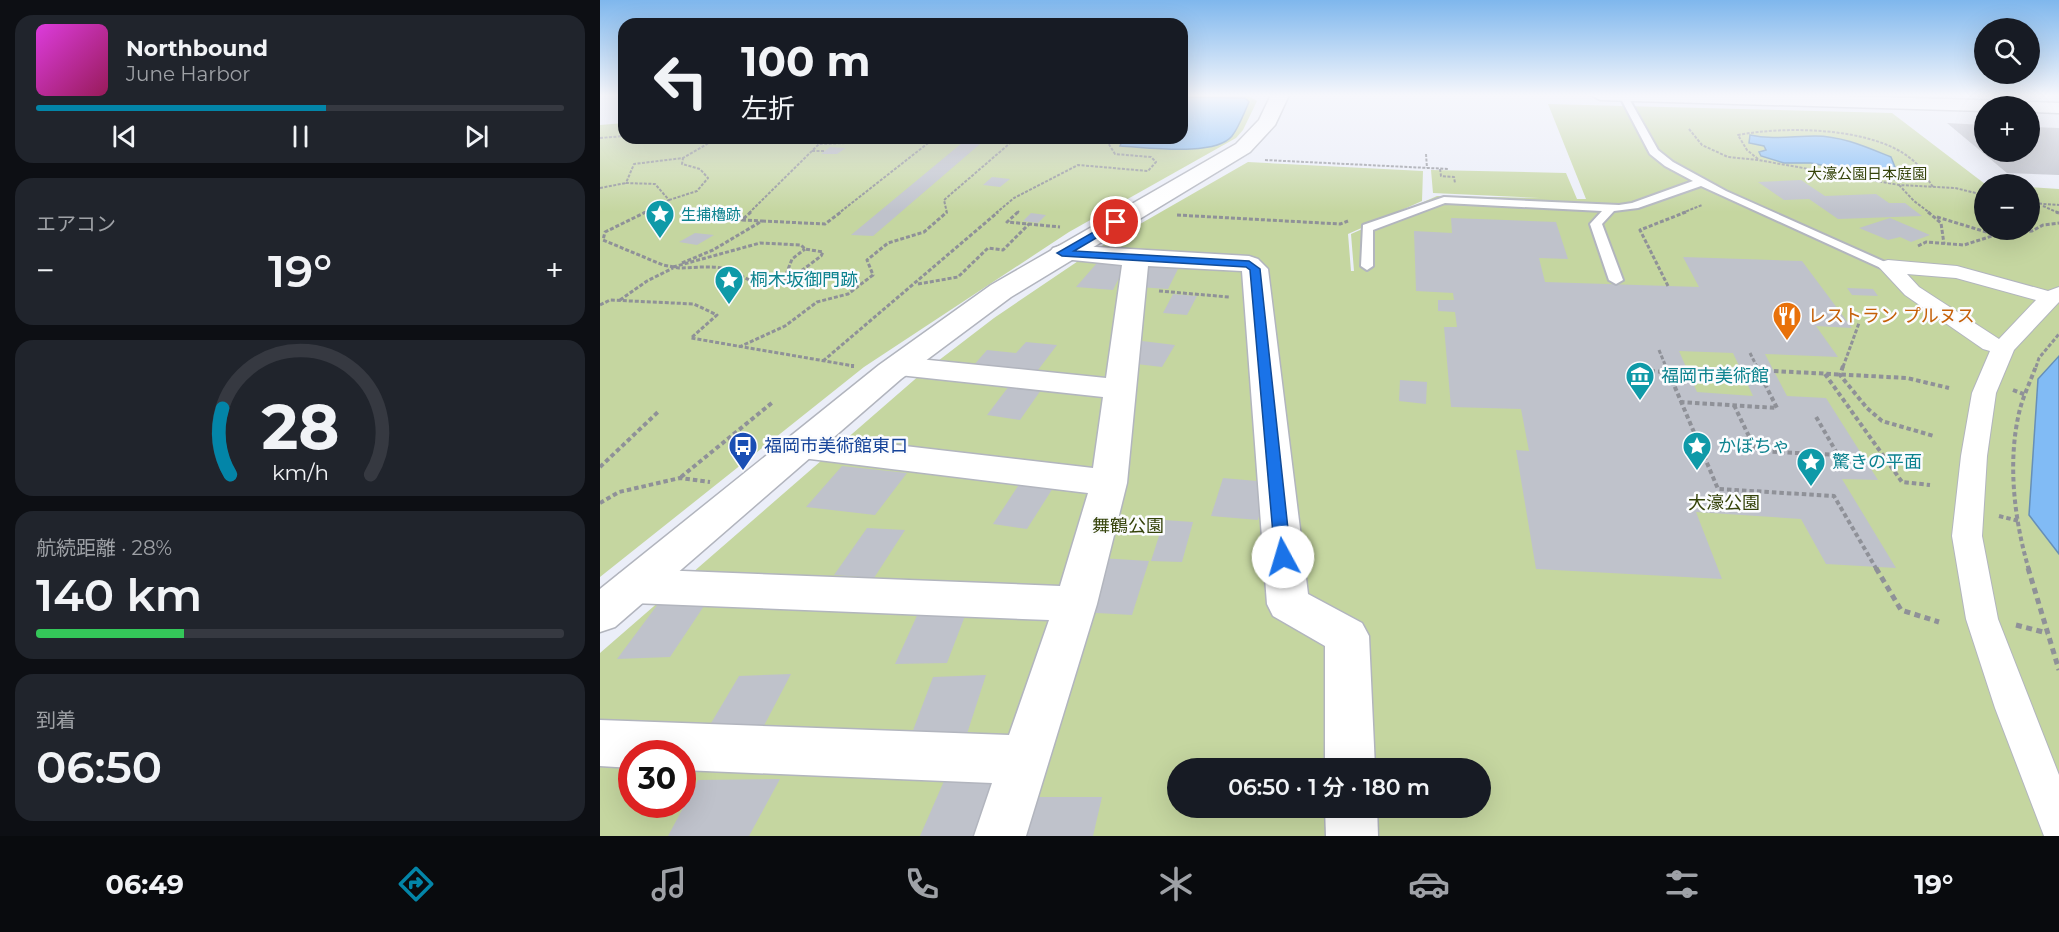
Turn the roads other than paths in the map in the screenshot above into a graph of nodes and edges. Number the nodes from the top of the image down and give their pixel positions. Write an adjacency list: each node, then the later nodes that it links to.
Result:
1 (1259, 134): 5 (street)
2 (1644, 134): 3 (lane)
3 (1701, 182): 4 (lane); 7 (lane)
4 (1611, 208): 6 (lane); 9 (lane)
5 (1063, 240): 8 (street); 12 (street)
6 (1367, 266)
7 (1888, 266): 10 (street); 11 (street)
8 (1134, 274): 13 (street); 20 (street)
9 (1616, 280)
10 (2049, 294): 23 (street)
11 (1991, 344)
12 (895, 369): 13 (street); 14 (street)
13 (1121, 389): 15 (street)
14 (802, 446): 15 (street); 16 (street)
15 (1109, 483): 17 (street)
16 (633, 586): 17 (street); 18 (street)
17 (1076, 604): 21 (street)
18 (600, 614)
19 (600, 743): 21 (street)
20 (1350, 758)
21 (1024, 760): 24 (street)
22 (1351, 818): 25 (street)
23 (2059, 824)
24 (1000, 836)
25 (1352, 836)

